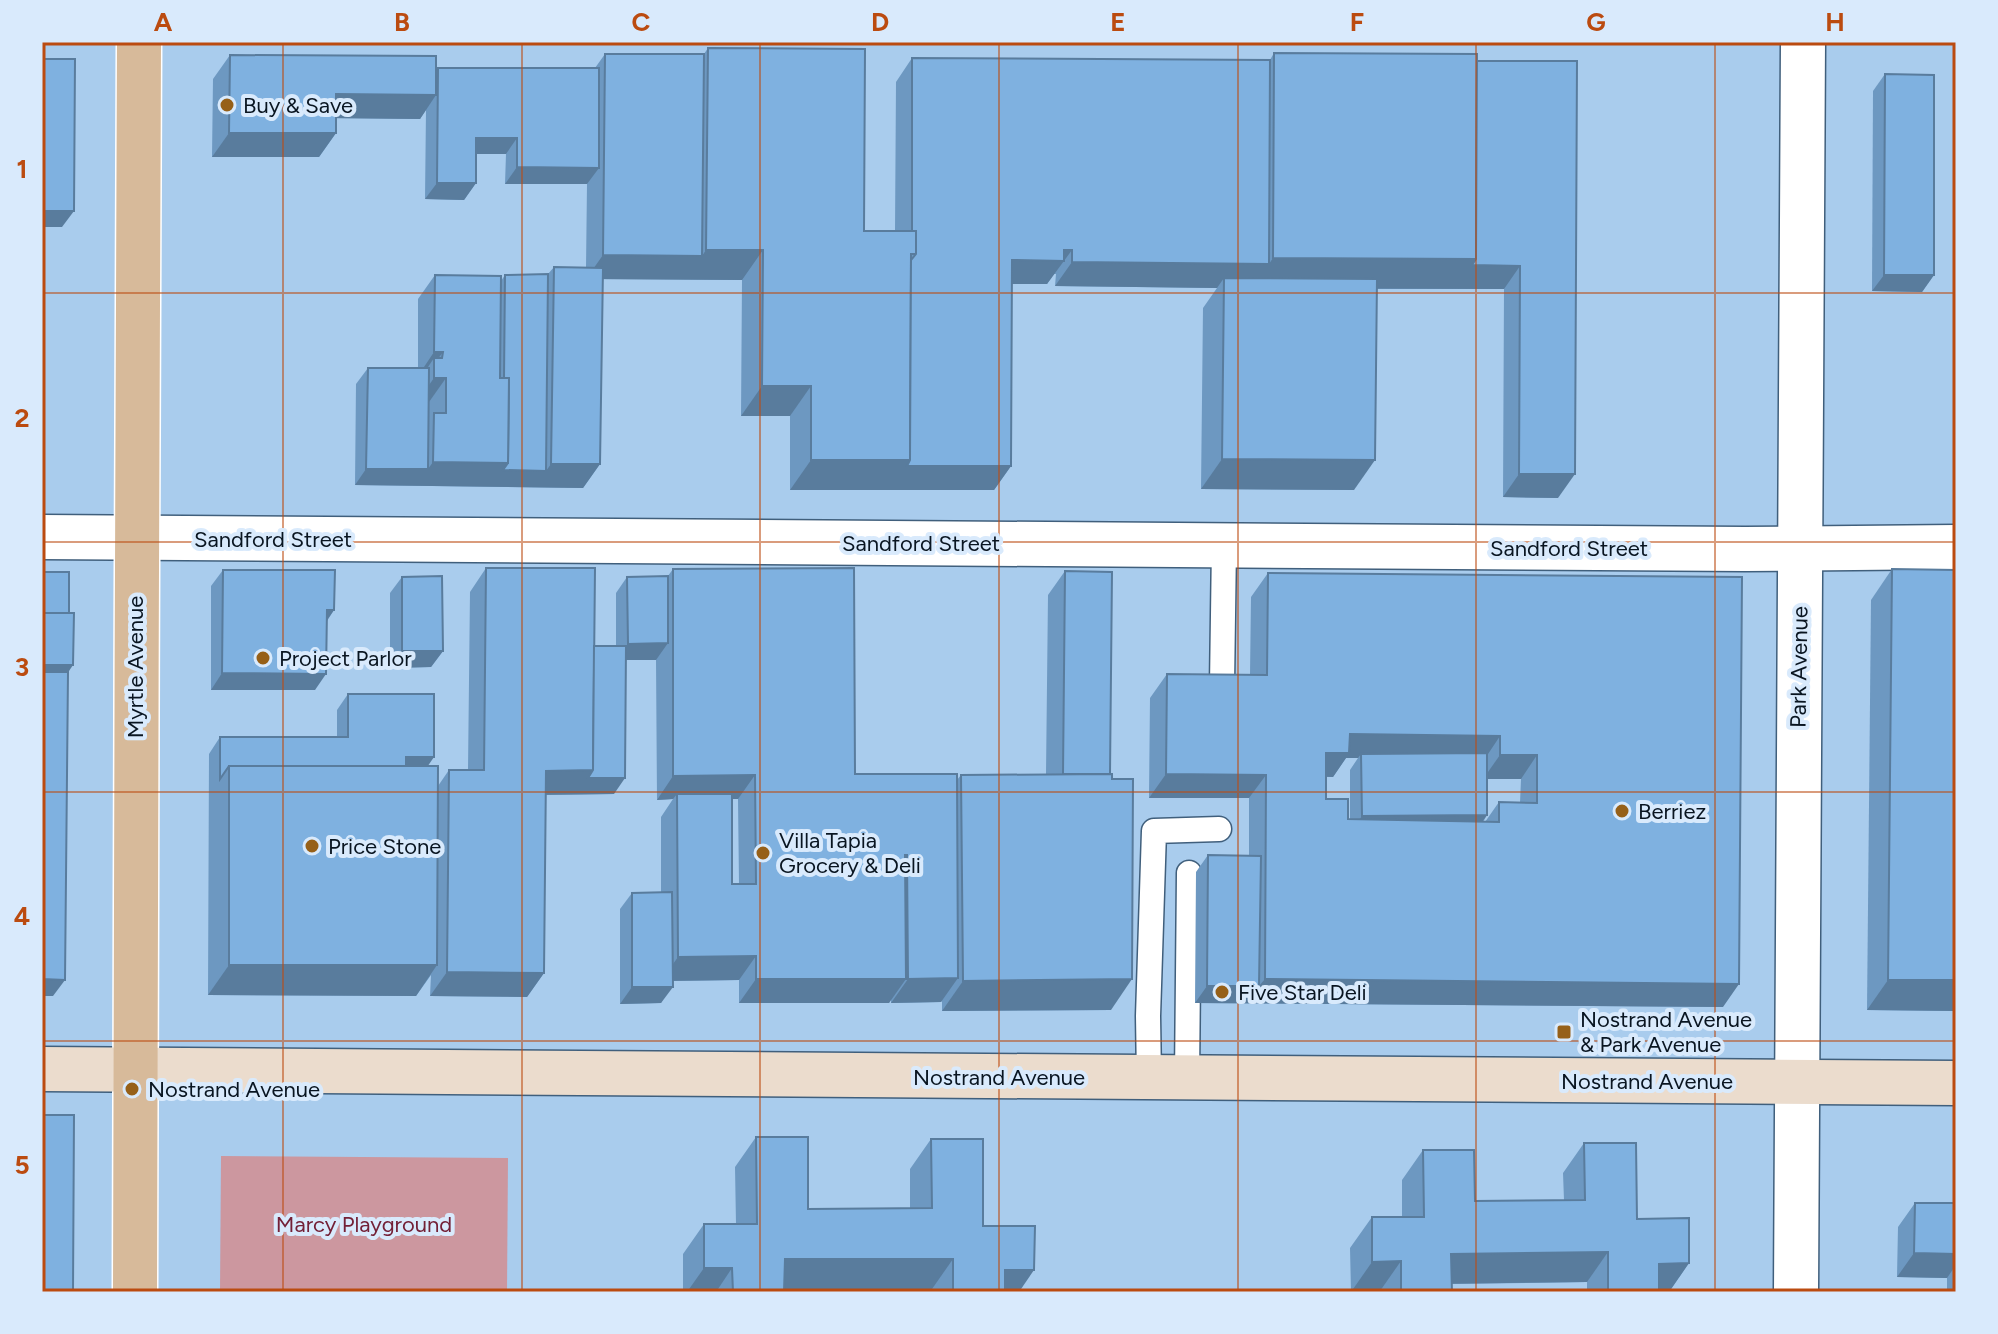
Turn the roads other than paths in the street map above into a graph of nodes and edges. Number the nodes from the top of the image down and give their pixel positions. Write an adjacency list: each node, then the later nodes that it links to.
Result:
1 (139, 42): 4 (main road, Myrtle Avenue)
2 (1803, 42): 7 (street, Park Avenue)
3 (42, 537): 4 (street, Sandford Street)
4 (135, 538): 5 (street, Sandford Street); 12 (main road, Myrtle Avenue)
5 (1224, 545): 7 (street, Sandford Street); 8 (lane)
6 (1956, 547): 7 (street, Sandford Street)
7 (1800, 549): 14 (street, Park Avenue)
8 (1222, 685)
9 (1219, 829): 13 (lane)
10 (1189, 873): 13 (lane)
11 (42, 1069): 12 (main road, Nostrand Avenue)
12 (138, 1070): 13 (main road, Nostrand Avenue); 16 (main road, Myrtle Avenue)
13 (1168, 1078): 14 (main road, Nostrand Avenue)
14 (1795, 1082): 15 (main road, Nostrand Avenue); 17 (street, Park Avenue)
15 (1956, 1083)
16 (135, 1292)
17 (1796, 1292)

